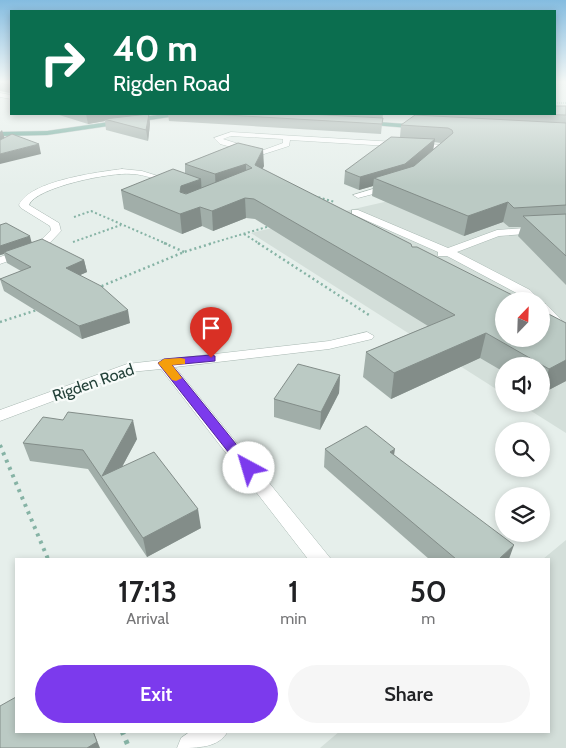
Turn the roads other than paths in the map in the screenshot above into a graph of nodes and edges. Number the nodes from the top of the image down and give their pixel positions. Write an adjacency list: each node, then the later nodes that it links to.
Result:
1 (172, 116): 6 (main road)
2 (358, 123): 3 (main road)
3 (368, 124): 4 (main road); 8 (street)
4 (434, 128)
5 (0, 134): 6 (main road)
6 (22, 135): 9 (street)
7 (287, 137): 7 (street); 8 (street)
8 (364, 141): 10 (street)
9 (11, 142)
10 (426, 163)
11 (400, 182): 14 (street)
12 (180, 185): 20 (street)
13 (352, 185): 14 (street)
14 (378, 188): 15 (street)
15 (358, 195)
16 (355, 212): 18 (street)
17 (566, 228): 18 (street)
18 (448, 252): 19 (street); 21 (street)
19 (431, 258)
20 (0, 260)
21 (524, 292)
22 (550, 316): 23 (street)
23 (566, 333)
24 (367, 336): 25 (street, Rigden Road)
25 (164, 363): 26 (street, Rigden Road); 27 (street)
26 (0, 416)
27 (320, 558)
28 (212, 733): 29 (street)
29 (191, 748)

